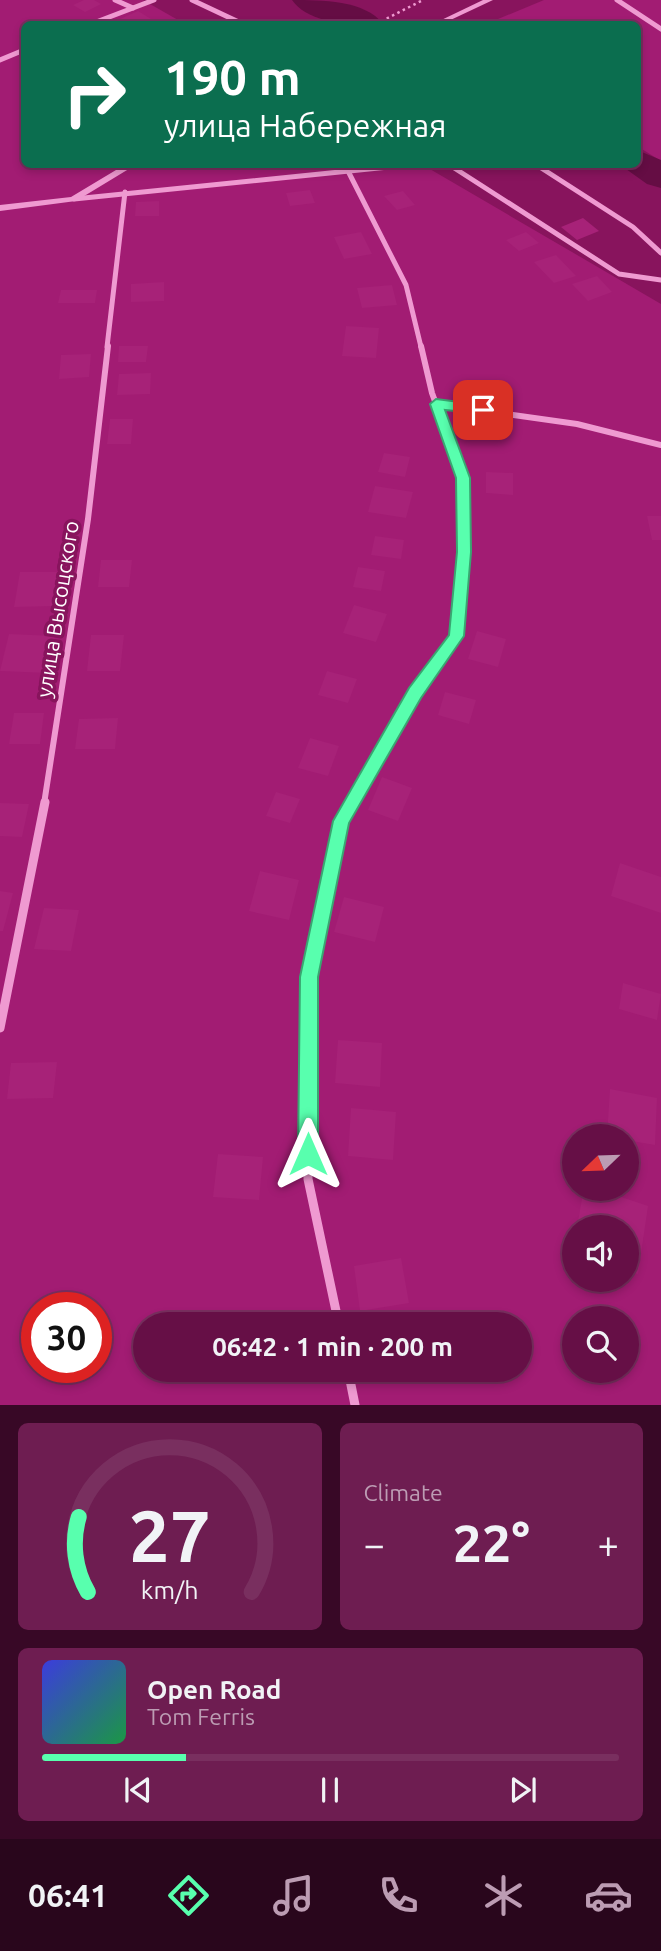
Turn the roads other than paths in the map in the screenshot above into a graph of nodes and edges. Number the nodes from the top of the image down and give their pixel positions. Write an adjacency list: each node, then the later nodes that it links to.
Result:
1 (115, 0): 6 (street)
2 (153, 0): 6 (street)
3 (192, 0): 8 (street)
4 (489, 0): 9 (street)
5 (617, 0): 10 (street)
6 (133, 8): 7 (street)
7 (99, 21)
8 (237, 21)
9 (444, 21)
10 (661, 29)
11 (21, 51): 12 (street)
12 (0, 60)
13 (126, 168): 19 (street)
14 (383, 168): 17 (street)
15 (454, 168): 22 (street)
16 (541, 168): 21 (street)
17 (348, 172): 18 (street); 23 (street)
18 (125, 192): 19 (street); 25 (street, улица Высоцского)
19 (73, 199): 20 (street)
20 (0, 208)
21 (661, 253)
22 (661, 280)
23 (436, 404): 24 (street); 26 (street)
24 (661, 445)
25 (0, 1028)
26 (335, 1312)
27 (350, 1382): 28 (street)
28 (355, 1405)

